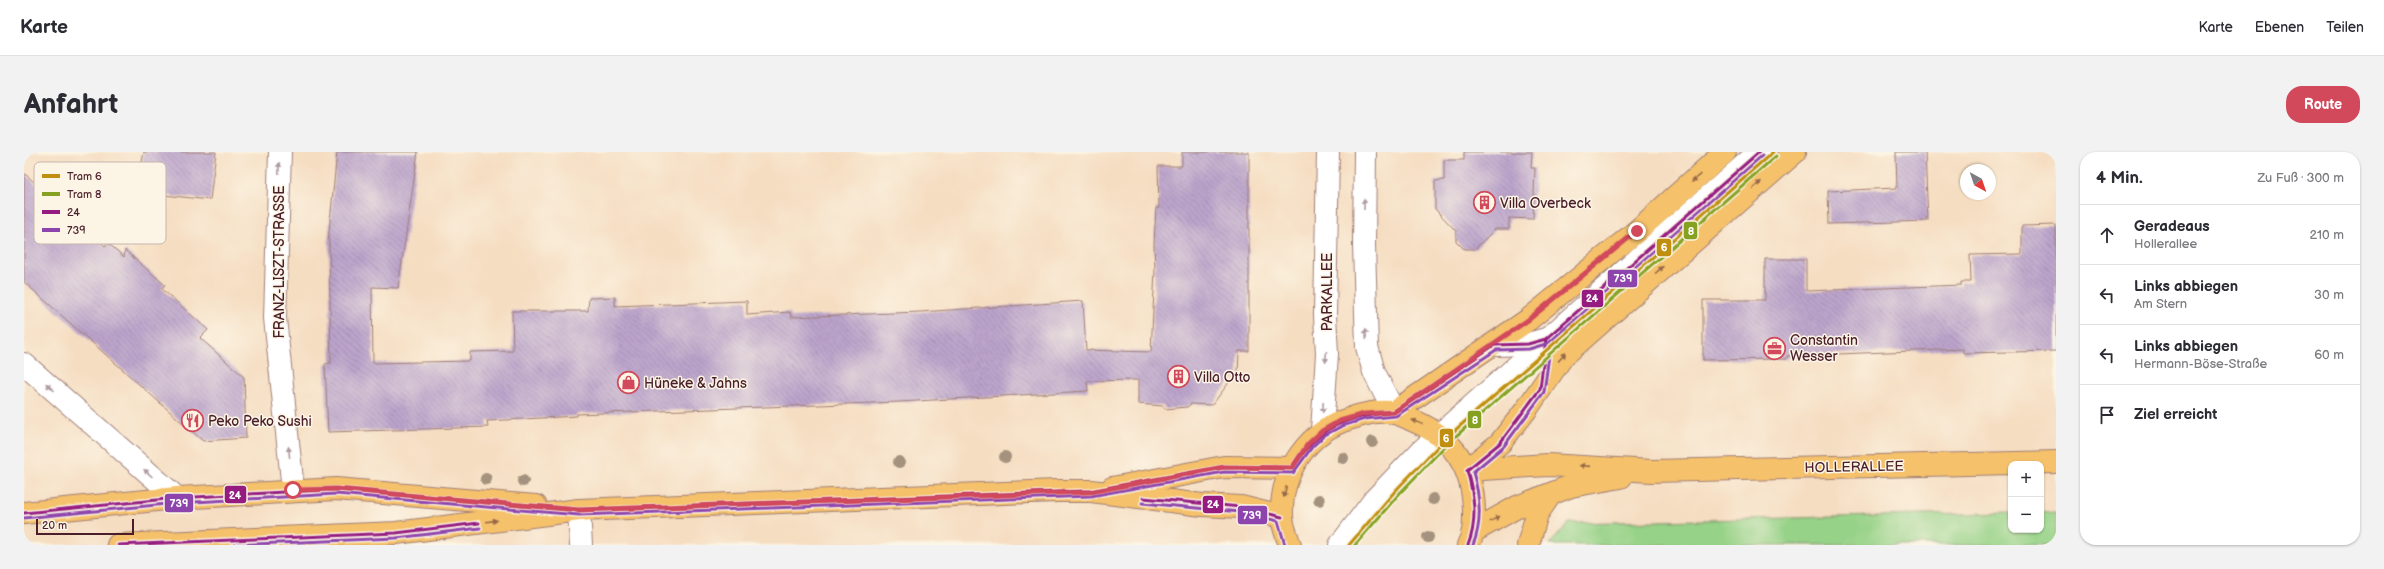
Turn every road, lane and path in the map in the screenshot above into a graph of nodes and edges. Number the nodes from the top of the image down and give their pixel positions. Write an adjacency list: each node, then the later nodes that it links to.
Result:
1 (280, 152): 18 (street, FRANZ-LISZT-STRASSE, one-way to 1)
2 (1328, 152): 12 (street, PARKALLEE, one-way to 12)
3 (1365, 152): 11 (street, one-way to 3)
4 (1725, 152): 8 (main road, one-way to 8)
5 (1759, 152): 7 (street)
6 (1795, 152): 10 (main road, one-way to 6)
7 (1546, 339): 8 (street); 10 (street); 13 (street)
8 (1494, 345): 11 (main road)
9 (24, 364): 21 (street, one-way to 9)
10 (1540, 389): 16 (main road)
11 (1394, 412): 12 (main road); 13 (main road, one-way to 11)
12 (1322, 431): 15 (main road)
13 (1439, 434): 16 (main road); 30 (street)
14 (2056, 462): 17 (main road, HOLLERALLEE)
15 (1292, 468): 19 (main road); 24 (main road, one-way to 24)
16 (1467, 470): 17 (main road, HOLLERALLEE, one-way to 16); 25 (main road)
17 (1652, 471): 20 (main road, HOLLERALLEE)
18 (293, 490): 21 (main road); 22 (main road)
19 (1091, 492): 22 (main road); 24 (main road)
20 (1550, 495): 25 (main road, HOLLERALLEE, one-way to 20); 31 (main road)
21 (177, 498): 23 (main road)
22 (579, 510): 26 (main road, one-way to 22); 28 (street)
23 (24, 513)
24 (1282, 517): 29 (main road)
25 (1471, 538)
26 (190, 544): 27 (main road)
27 (118, 545)
28 (581, 545)
29 (1290, 545)
30 (1340, 545)
31 (1528, 545)

